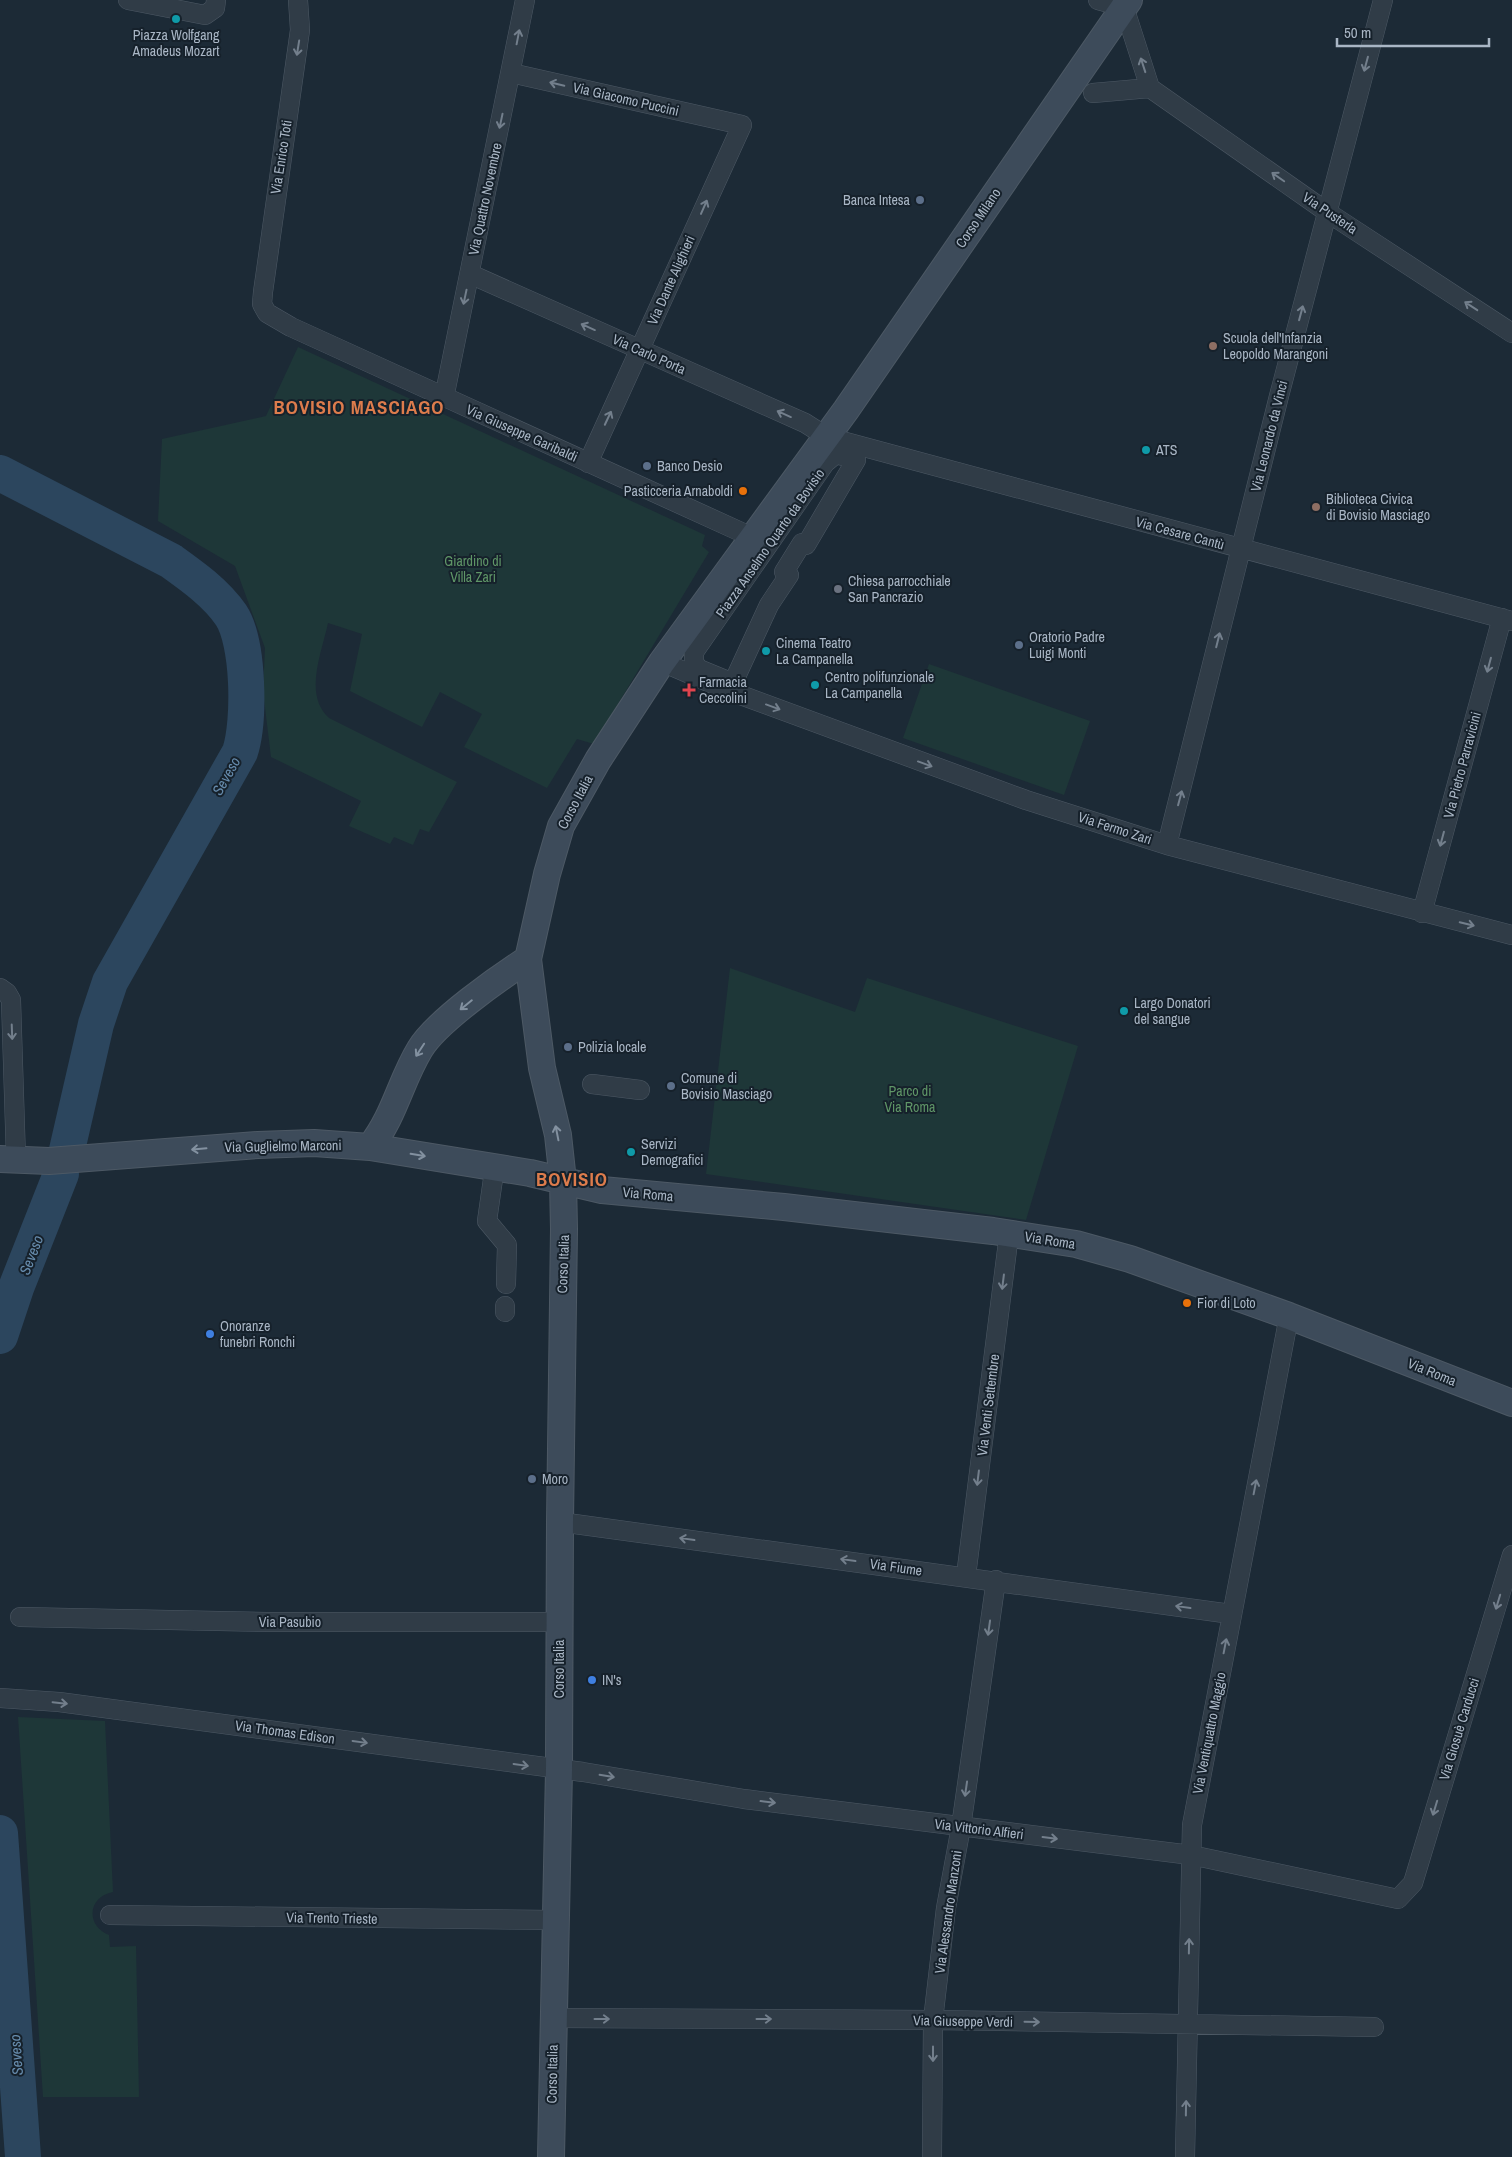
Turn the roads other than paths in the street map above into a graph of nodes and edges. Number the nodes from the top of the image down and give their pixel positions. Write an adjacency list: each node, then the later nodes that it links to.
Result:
1 (216, 0): 6 (street)
2 (298, 0): 14 (street, Via Enrico Toti, one-way to 14)
3 (526, 0): 8 (street, Via Quattro Novembre, one-way to 3)
4 (1098, 0): 7 (street)
5 (1383, 0): 12 (street, Via Leonardo da Vinci, one-way to 12)
6 (130, 1)
7 (1126, 3): 9 (street, one-way to 7); 18 (street, Corso Milano)
8 (511, 73): 11 (street, Via Giacomo Puccini, one-way to 8); 13 (street, Via Quattro Novembre, one-way to 13)
9 (1150, 88): 10 (street); 12 (street, Via Pusterla, one-way to 9)
10 (1092, 93)
11 (742, 125): 16 (street, Via Dante Alighieri, one-way to 11)
12 (1327, 212): 15 (street, Via Pusterla, one-way to 12); 21 (street, Via Leonardo da Vinci, one-way to 12)
13 (470, 274): 16 (street, Via Carlo Porta, one-way to 13); 17 (street, Via Quattro Novembre, one-way to 17)
14 (267, 313): 17 (street, Via Giuseppe Garibaldi)
15 (1512, 333)
16 (640, 349): 18 (street, Via Carlo Porta, one-way to 16); 19 (street, Via Dante Alighieri, one-way to 16)
17 (444, 398): 19 (street, Via Giuseppe Garibaldi)
18 (838, 440): 20 (street, Piazza Anselmo Quarto da Bovisio); 21 (street, Via Cesare Cantù)
19 (588, 463): 20 (street, Via Giuseppe Garibaldi)
20 (752, 537): 23 (street, Piazza Anselmo Quarto da Bovisio)
21 (1240, 549): 22 (street, Via Cesare Cantù); 25 (street, Via Leonardo da Vinci, one-way to 21)
22 (1507, 620): 26 (street, Via Pietro Parravicini, one-way to 26)
23 (662, 662): 24 (street); 28 (street, Corso Italia)
24 (730, 687): 24 (street, Piazza Anselmo Quarto da Bovisio); 25 (street, Via Fermo Zari, one-way to 25)
25 (1167, 845): 26 (street, Via Fermo Zari)
26 (1422, 912): 27 (street, Via Fermo Zari, one-way to 27)
27 (1512, 935)
28 (528, 959): 29 (street); 31 (street, Corso Italia)
29 (489, 987): 31 (street); 34 (street, one-way to 34)
30 (0, 988): 35 (street, one-way to 35)
31 (534, 1014): 37 (street, Corso Italia, one-way to 31)
32 (592, 1084): 33 (street)
33 (640, 1090)
34 (370, 1147): 35 (street, Via Guglielmo Marconi, one-way to 35); 37 (street, Via Guglielmo Marconi, one-way to 37)
35 (8, 1159)
36 (493, 1179): 39 (street)
37 (564, 1182): 38 (street, Via Roma); 42 (street, Corso Italia)
38 (1009, 1234): 40 (street, Via Roma); 44 (street, Via Venti Settembre, one-way to 44)
39 (506, 1284)
40 (1289, 1316): 41 (street, Via Roma); 46 (street, Via Ventiquattro Maggio, one-way to 40)
41 (1512, 1403)
42 (560, 1522): 44 (street, Via Fiume, one-way to 42); 48 (street, Corso Italia)
43 (1512, 1555): 53 (street, Via Giosuè Carducci, one-way to 53)
44 (966, 1576): 45 (street, Via Fiume)
45 (996, 1580): 46 (street, Via Fiume, one-way to 45); 51 (street, Via Alessandro Manzoni, one-way to 51)
46 (1231, 1614): 52 (street, Via Ventiquattro Maggio, one-way to 46)
47 (20, 1617): 48 (street, Via Pasubio)
48 (559, 1622): 50 (street, Corso Italia)
49 (6, 1699): 50 (street, Via Thomas Edison, one-way to 50)
50 (559, 1770): 51 (street, Via Vittorio Alfieri, one-way to 51); 55 (street, Corso Italia)
51 (961, 1827): 52 (street, Via Vittorio Alfieri, one-way to 52); 57 (street, Via Alessandro Manzoni)
52 (1190, 1855): 53 (street, Via Vittorio Alfieri); 58 (street, Via Ventiquattro Maggio, one-way to 52)
53 (1398, 1899)
54 (110, 1915): 55 (street, Via Trento Trieste)
55 (554, 1920): 56 (street, Corso Italia)
56 (553, 2018): 57 (street, Via Giuseppe Verdi, one-way to 57); 60 (street, Corso Italia)
57 (933, 2020): 58 (street, Via Giuseppe Verdi, one-way to 58); 61 (street, Via Alessandro Manzoni, one-way to 61)
58 (1187, 2024): 59 (street, Via Giuseppe Verdi); 62 (street, Via Ventiquattro Maggio, one-way to 58)
59 (1374, 2028)
60 (551, 2157)
61 (932, 2157)
62 (1185, 2157)

